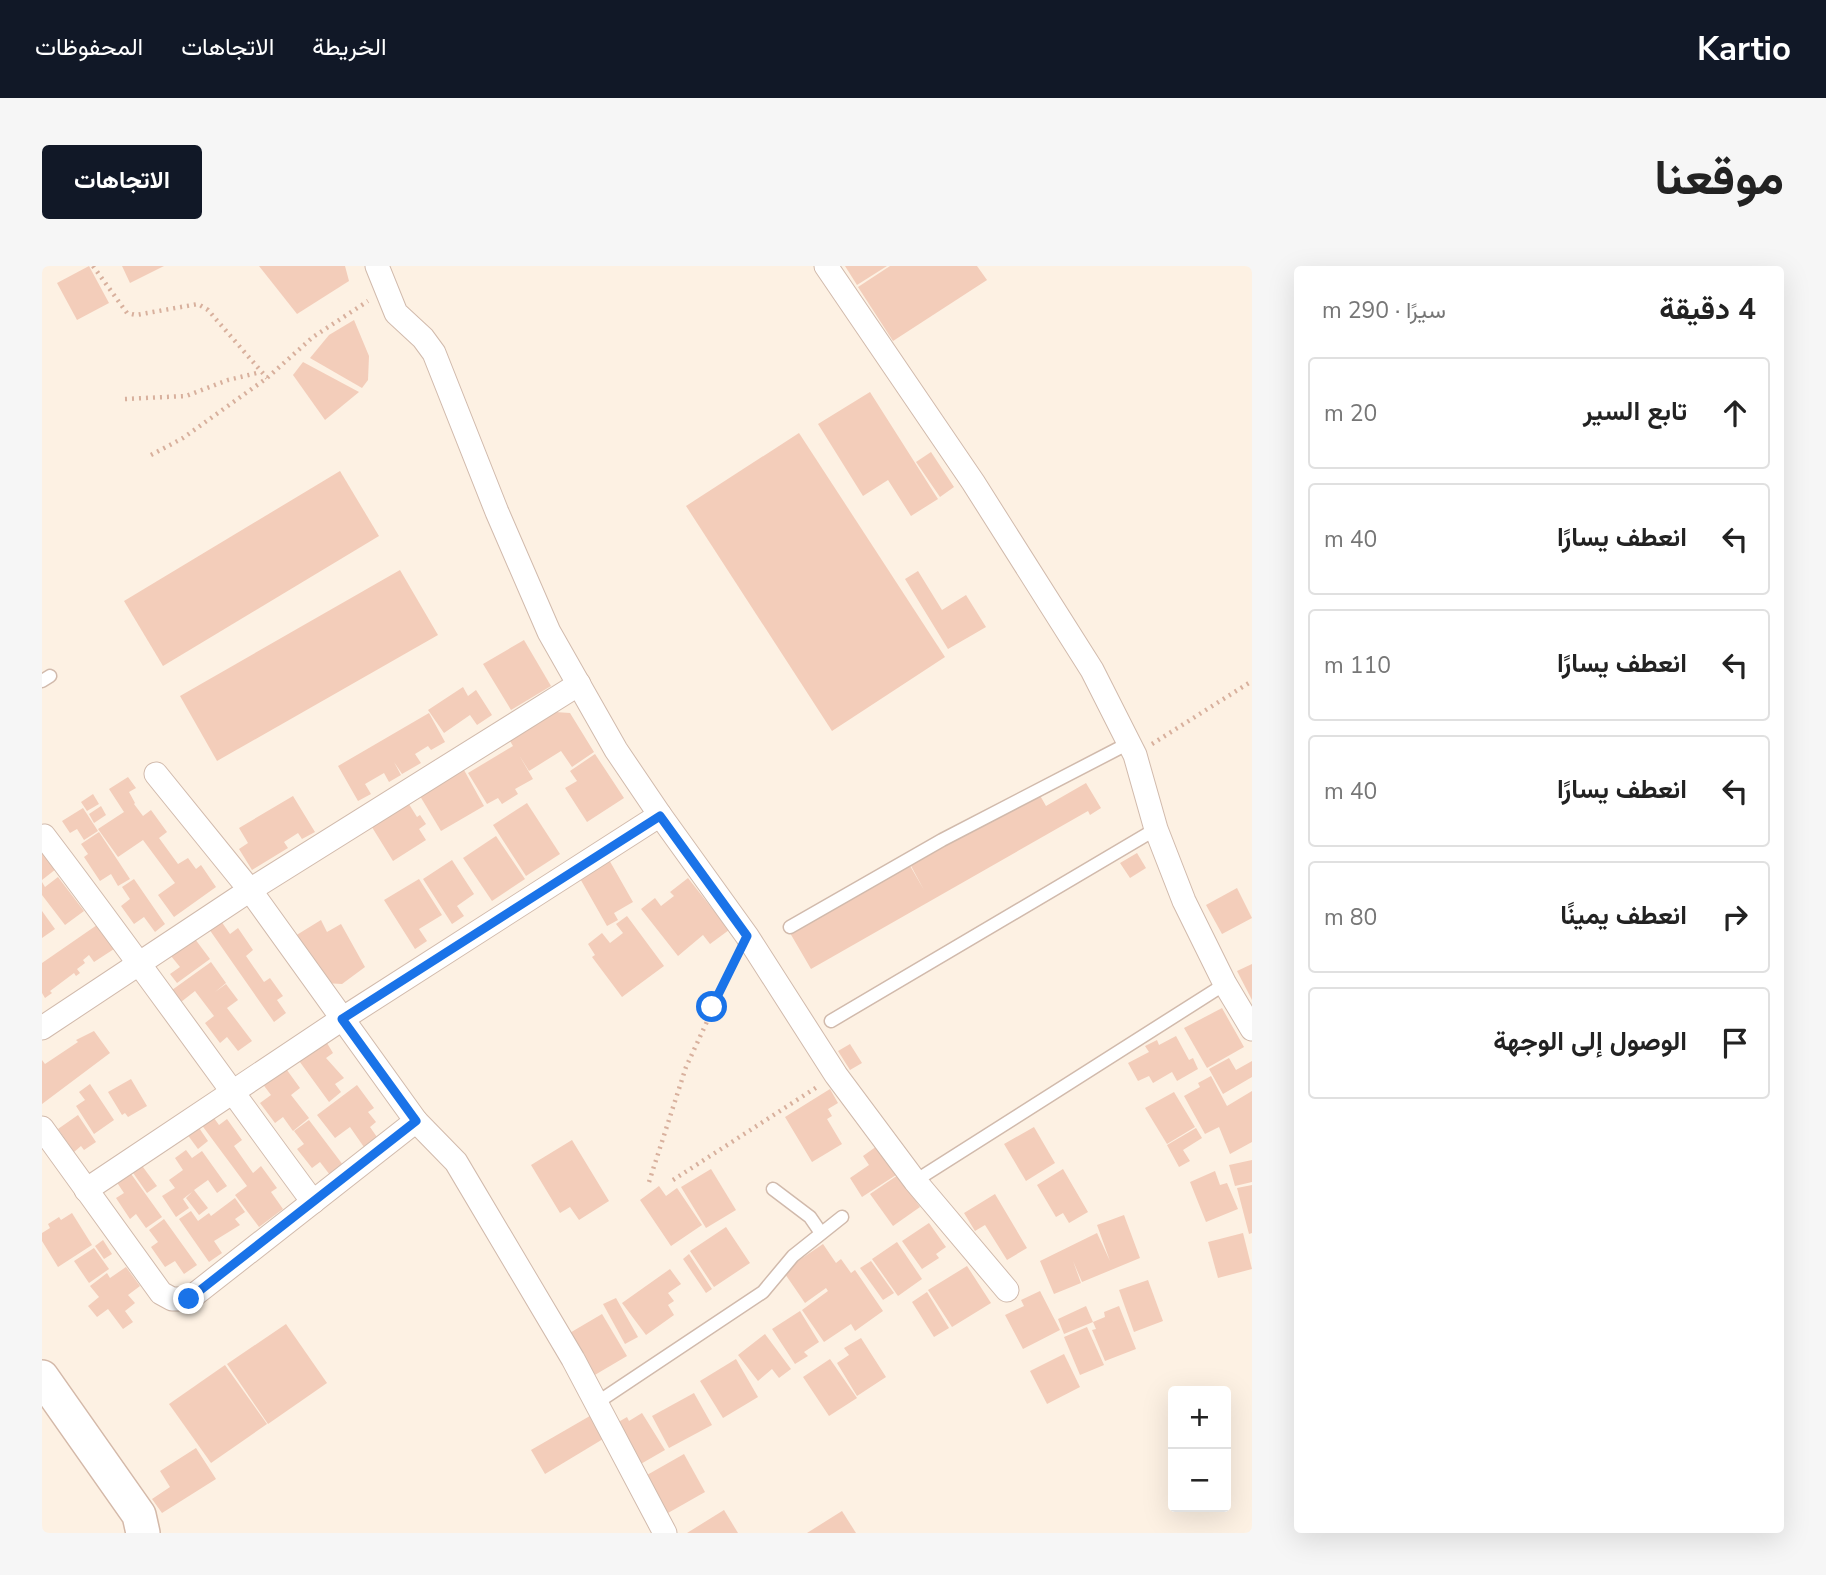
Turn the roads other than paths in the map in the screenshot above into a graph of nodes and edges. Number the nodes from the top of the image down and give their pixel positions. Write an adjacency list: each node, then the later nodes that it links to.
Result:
1 (377, 266): 3 (street)
2 (826, 266): 4 (street)
3 (579, 684): 6 (street); 9 (street)
4 (1132, 749): 7 (street); 10 (lane)
5 (156, 774): 9 (street)
6 (660, 816): 13 (street); 20 (street)
7 (1156, 829): 12 (street); 14 (lane)
8 (47, 833): 11 (street)
9 (250, 890): 11 (street); 13 (street)
10 (790, 927)
11 (140, 961): 15 (street); 17 (street)
12 (1225, 984): 16 (street); 20 (lane)
13 (342, 1019): 17 (street); 18 (street)
14 (831, 1021)
15 (42, 1028)
16 (1252, 1029)
17 (232, 1092): 22 (street); 23 (street)
18 (416, 1121): 23 (street); 28 (street)
19 (42, 1128): 22 (street)
20 (915, 1181): 26 (street)
21 (773, 1189): 25 (lane)
22 (86, 1190): 23 (street)
23 (313, 1202)
24 (842, 1217): 25 (lane)
25 (821, 1233): 28 (lane)
26 (1007, 1290)
27 (42, 1377): 29 (street)
28 (595, 1404): 30 (street)
29 (143, 1533)
30 (665, 1533)

